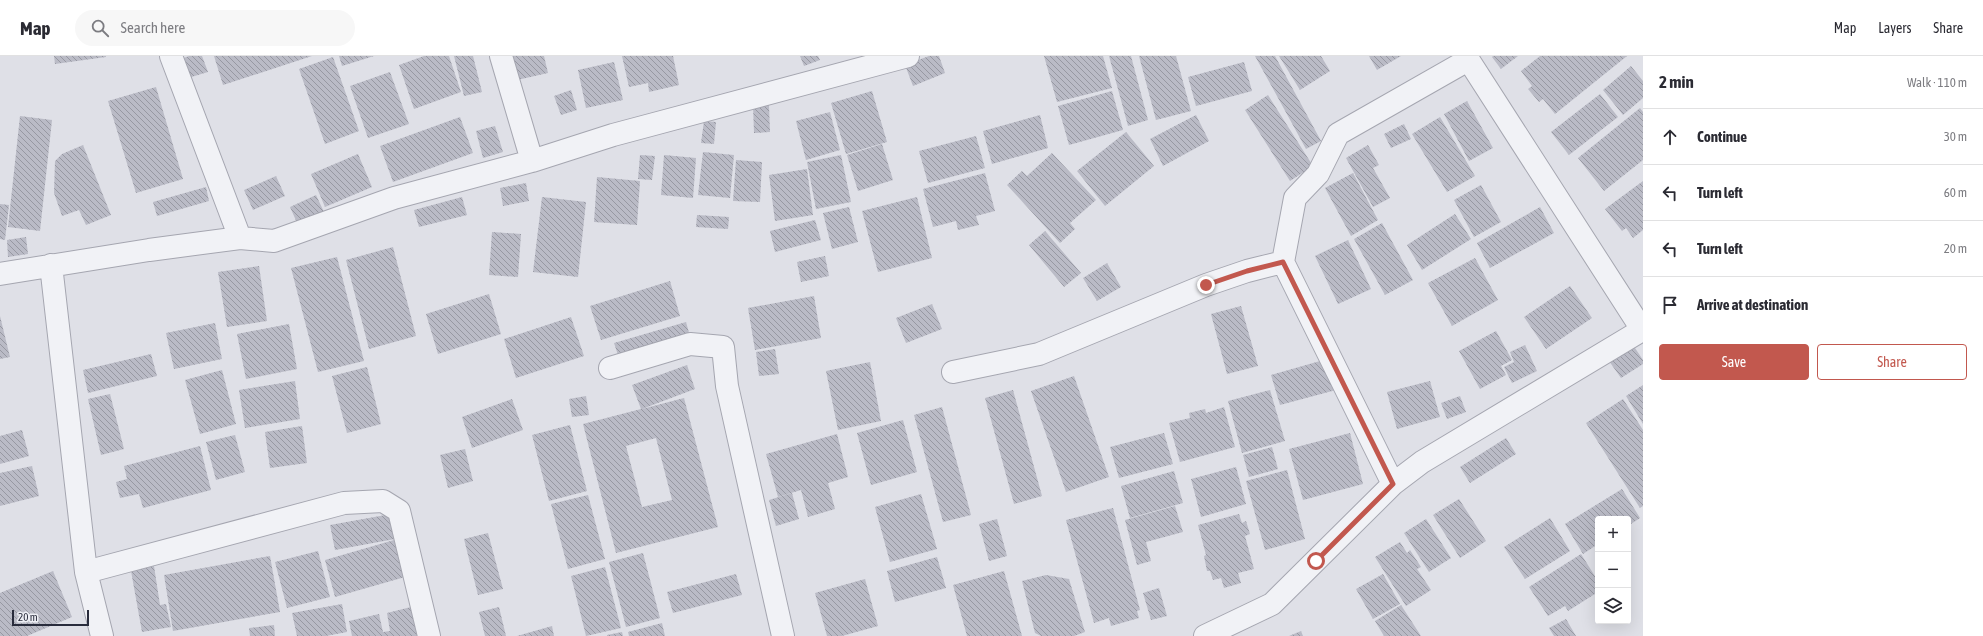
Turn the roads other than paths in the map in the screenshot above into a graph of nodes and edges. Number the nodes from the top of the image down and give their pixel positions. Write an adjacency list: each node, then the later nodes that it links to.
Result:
1 (171, 56): 6 (street)
2 (501, 56): 5 (street)
3 (908, 56): 5 (street)
4 (1467, 58): 7 (street); 10 (street)
5 (532, 161): 6 (street)
6 (240, 238): 8 (street)
7 (1283, 262): 12 (street); 13 (street)
8 (51, 265): 9 (street); 14 (street)
9 (0, 274)
10 (1643, 330): 13 (street)
11 (610, 368): 17 (street)
12 (953, 372)
13 (1393, 484): 18 (street)
14 (86, 572): 15 (street); 16 (street)
15 (102, 636)
16 (429, 636)
17 (783, 636)
18 (1205, 636)

